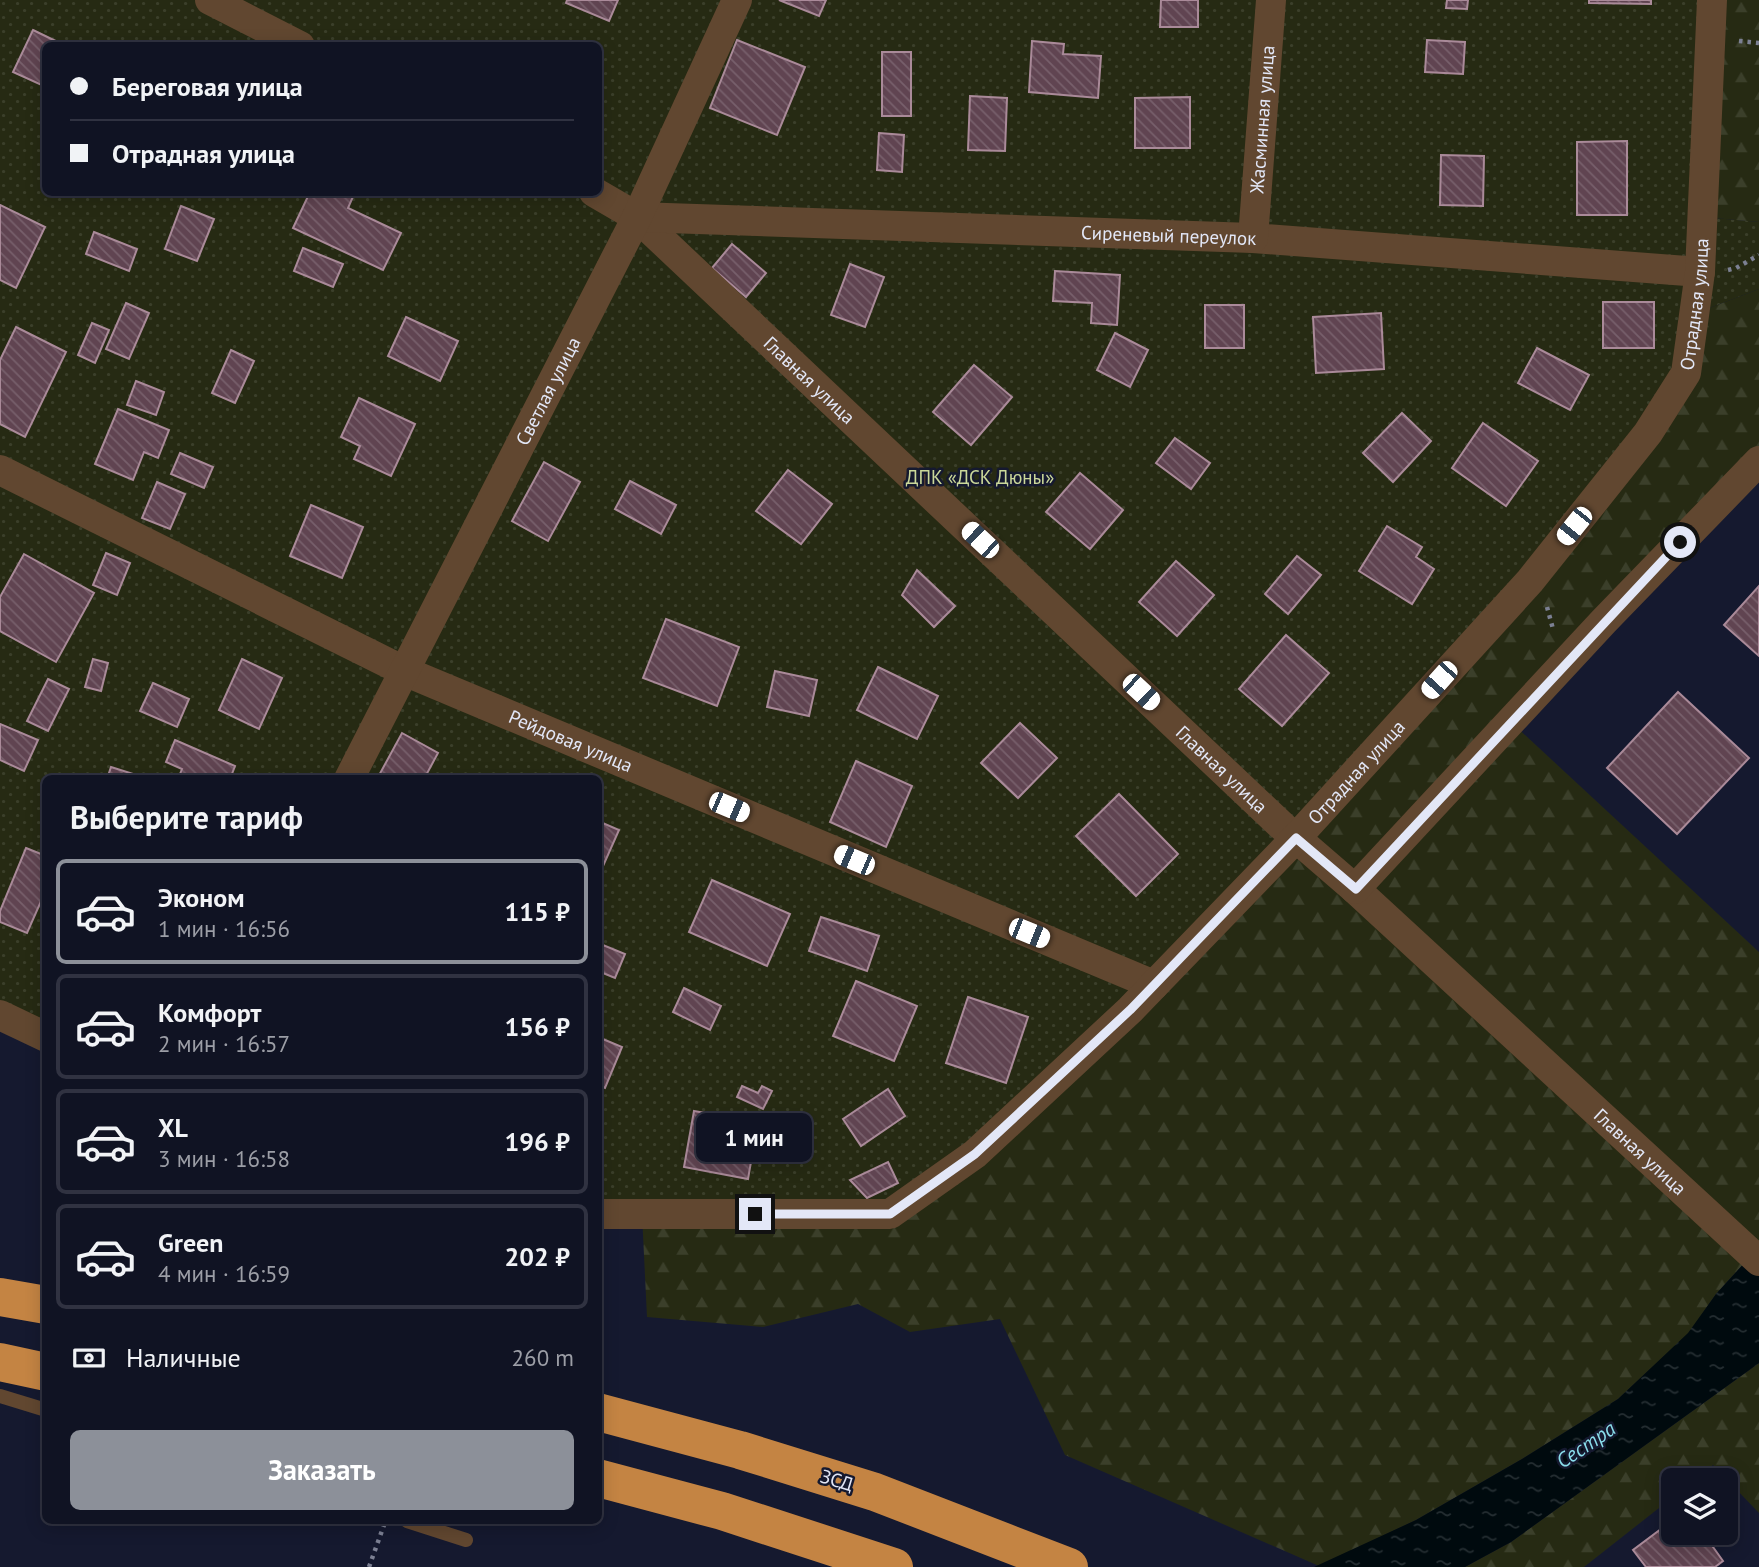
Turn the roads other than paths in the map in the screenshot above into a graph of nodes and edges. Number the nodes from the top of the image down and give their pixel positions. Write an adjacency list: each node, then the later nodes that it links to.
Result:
1 (209, 0): 5 (street)
2 (737, 0): 7 (street, Светлая улица)
3 (1270, 0): 8 (street, Жасминная улица)
4 (1712, 0): 9 (street, Отрадная улица)
5 (292, 42)
6 (601, 196): 7 (street, Главная улица)
7 (637, 216): 8 (street, Сиреневый переулок); 12 (street, Светлая улица); 14 (street, Главная улица)
8 (1254, 239): 9 (street, Сиреневый переулок)
9 (1700, 272): 14 (street, Отрадная улица)
10 (1759, 461): 15 (street)
11 (0, 470): 12 (street, Рейдовая улица)
12 (404, 671): 13 (street, Светлая улица); 16 (street, Рейдовая улица)
13 (351, 775)
14 (1296, 838): 15 (street, Главная улица); 16 (street, Отрадная улица)
15 (1356, 889): 20 (street, Главная улица)
16 (1154, 985): 19 (street, Отрадная улица)
17 (0, 1014): 18 (street)
18 (42, 1035)
19 (602, 1214)
20 (1759, 1261)
21 (0, 1297): 22 (highway)
22 (42, 1305)
23 (0, 1362): 24 (highway)
24 (42, 1371)
25 (0, 1396): 26 (lane)
26 (42, 1409)
27 (602, 1413): 32 (highway, ЗСД)
28 (602, 1479): 31 (highway)
29 (416, 1524): 30 (lane)
30 (466, 1540)
31 (894, 1567)
32 (1069, 1567)

